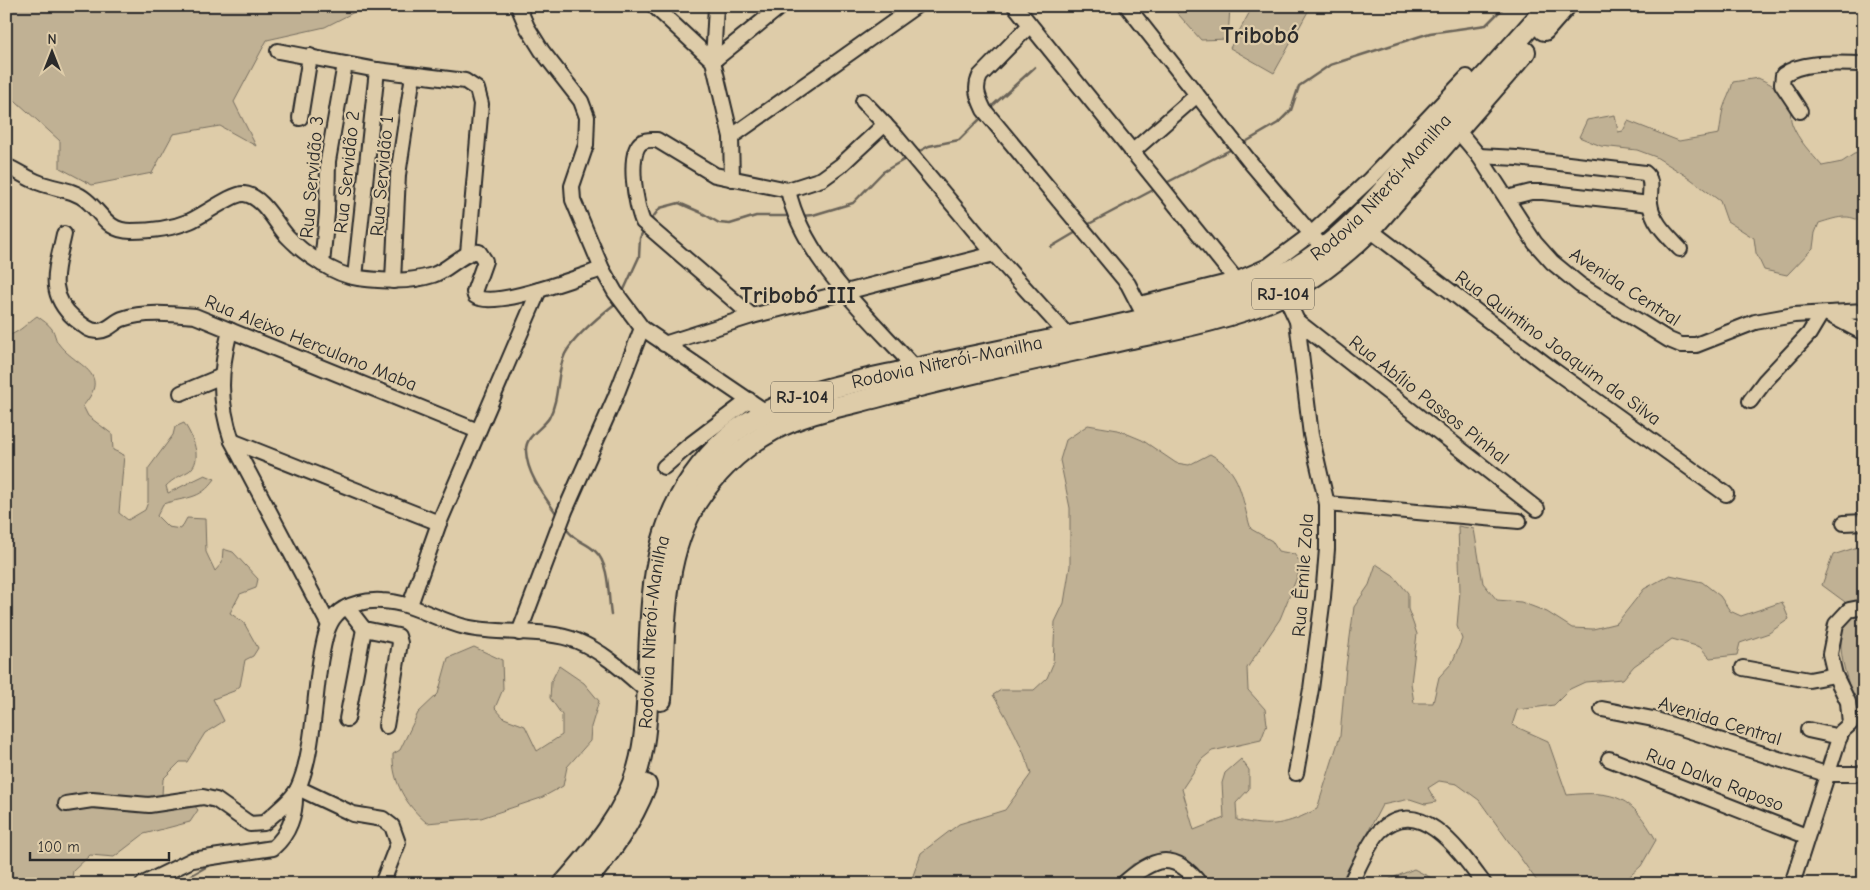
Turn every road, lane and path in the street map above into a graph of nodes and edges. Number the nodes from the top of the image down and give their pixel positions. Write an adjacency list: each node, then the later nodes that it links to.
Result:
1 (518, 6): 44 (street)
2 (654, 6): 14 (street)
3 (716, 6): 14 (street)
4 (781, 6): 14 (street)
5 (916, 6): 27 (street)
6 (1015, 6): 10 (street)
7 (1127, 6): 20 (street)
8 (1548, 6): 11 (highway, Rodovia Niterói-Manilha / RJ-104)
9 (1565, 6): 25 (highway, Rodovia Niterói-Manilha / RJ-104)
10 (1030, 25): 28 (street); 51 (street)
11 (1510, 50): 19 (highway); 30 (highway, Rodovia Niterói-Manilha / RJ-104)
12 (278, 51): 13 (street)
13 (310, 56): 15 (street); 23 (street)
14 (713, 61): 27 (street)
15 (345, 64): 17 (street); 43 (street, Rua Servidão 3)
16 (1864, 64): 22 (street)
17 (376, 70): 18 (street); 45 (street, Rua Servidão 2)
18 (413, 74): 41 (street); 46 (street, Rua Servidão 1)
19 (1467, 77): 26 (street)
20 (1197, 95): 28 (street); 38 (street)
21 (863, 101): 24 (street)
22 (1800, 111)
23 (300, 118)
24 (886, 124): 33 (street); 42 (street)
25 (1458, 131): 29 (street, Avenida Central); 36 (highway, Rodovia Niterói-Manilha / RJ-104)
26 (1411, 134): 30 (highway); 38 (street)
27 (732, 137): 32 (street)
28 (1132, 152): 47 (street)
29 (1479, 156): 34 (street, Avenida Central); 35 (street)
30 (1405, 165): 39 (highway, Rodovia Niterói-Manilha / RJ-104)
31 (6, 166): 43 (street)
32 (732, 179): 33 (street); 54 (street)
33 (788, 190): 49 (street)
34 (1507, 198): 35 (street); 53 (street, Avenida Central)
35 (1650, 204): 40 (street)
36 (1370, 230): 50 (highway, Rodovia Niterói-Manilha / RJ-104); 70 (street, Rua Quintino Joaquim da Silva)
37 (64, 234): 57 (street, Rua Aleixo Herculano Maba)
38 (1311, 234): 39 (street); 47 (street)
39 (1325, 249): 47 (highway, Rodovia Niterói-Manilha / RJ-104)
40 (1680, 249)
41 (468, 253): 46 (street); 48 (street)
42 (994, 254): 49 (street); 59 (street)
43 (322, 264): 45 (street)
44 (602, 269): 48 (street); 56 (street)
45 (355, 277): 46 (street)
46 (393, 281)
47 (1241, 286): 51 (highway, Rodovia Niterói-Manilha / RJ-104)
48 (538, 290): 67 (street)
49 (846, 292): 54 (street); 61 (street)
50 (1284, 294): 55 (street, Rua Êmile Zola); 101 (highway, Rodovia Niterói-Manilha / RJ-104)
51 (1142, 311): 59 (highway, Rodovia Niterói-Manilha / RJ-104)
52 (1864, 311): 53 (street, Avenida Central)
53 (1824, 314): 58 (street); 65 (street)
54 (752, 316): 60 (street)
55 (1297, 322): 71 (street, Rua Êmile Zola); 72 (street, Rua Abílio Passos Pinhal)
56 (642, 328): 60 (street); 82 (street)
57 (230, 330): 62 (street); 67 (street, Rua Aleixo Herculano Maba)
58 (1864, 333)
59 (1069, 336): 61 (highway, Rodovia Niterói-Manilha / RJ-104)
60 (664, 344): 64 (street)
61 (915, 368): 66 (highway, Rodovia Niterói-Manilha / RJ-104)
62 (222, 376): 63 (street); 68 (street)
63 (181, 393)
64 (749, 400): 66 (street); 69 (street)
65 (1750, 401)
66 (766, 412): 85 (highway, Rodovia Niterói-Manilha / RJ-104)
67 (478, 431): 75 (street)
68 (232, 441): 75 (street); 80 (street)
69 (664, 468)
70 (1726, 494)
71 (1327, 504): 73 (street); 92 (street, Rua Êmile Zola)
72 (1537, 509)
73 (1519, 521)
74 (1864, 522): 76 (street)
75 (438, 523): 77 (street)
76 (1844, 524)
77 (410, 605): 78 (street); 82 (street)
78 (348, 607): 80 (street); 81 (street)
79 (1864, 607): 84 (street)
80 (329, 625): 95 (street)
81 (364, 629): 87 (street); 88 (street)
82 (520, 633): 85 (street)
83 (1743, 668): 84 (street)
84 (1835, 675): 90 (street)
85 (648, 692): 100 (highway, Rodovia Niterói-Manilha / RJ-104)
86 (1602, 709): 93 (street, Avenida Central)
87 (347, 719)
88 (386, 726)
89 (1808, 730): 90 (street)
90 (1840, 737): 93 (street)
91 (1609, 759): 97 (street, Rua Dalva Raposo)
92 (1296, 772)
93 (1826, 774): 94 (street, Avenida Central); 97 (street)
94 (1864, 774)
95 (296, 790): 96 (street); 98 (street); 99 (street)
96 (66, 804)
97 (1806, 836): 106 (street)
98 (143, 884)
99 (382, 884)
100 (564, 884)
101 (583, 884)
102 (1123, 884): 103 (street)
103 (1200, 884)
104 (1350, 884): 105 (street)
105 (1484, 884)
106 (1792, 884)

